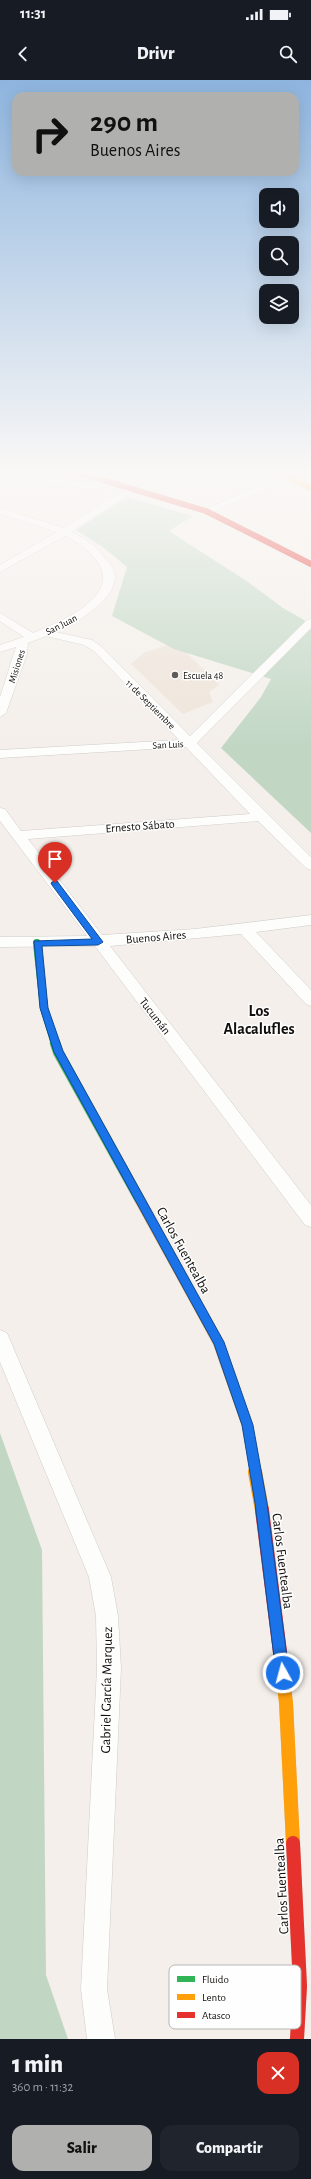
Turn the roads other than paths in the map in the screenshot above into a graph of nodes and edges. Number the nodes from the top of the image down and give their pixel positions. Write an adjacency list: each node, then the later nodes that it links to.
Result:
1 (106, 563): 4 (street, San Juan)
2 (0, 616): 5 (street, Misiones)
3 (311, 622): 8 (street, San Luis)
4 (46, 633): 5 (street, San Juan); 8 (street, 11 de Septiembre)
5 (28, 640): 6 (street, San Juan); 7 (street, Misiones)
6 (0, 649)
7 (0, 713)
8 (190, 743): 9 (street, San Luis); 11 (street, 11 de Septiembre)
9 (0, 754)
10 (0, 812): 12 (street, Tucumán)
11 (261, 817): 12 (street, Ernesto Sábato); 13 (street, 11 de Septiembre)
12 (20, 835): 17 (street, Tucumán)
13 (311, 865)
14 (311, 920): 15 (street, Buenos Aires)
15 (245, 929): 17 (street, Buenos Aires); 19 (street)
16 (0, 942): 18 (street, Buenos Aires)
17 (98, 942): 18 (street, Buenos Aires); 20 (street, Tucumán)
18 (37, 943): 22 (main road, Carlos Fuentealba)
19 (311, 1000)
20 (311, 1219)
21 (0, 1340): 24 (street, Gabriel García Marquez)
22 (299, 1965)
23 (298, 2029): 25 (main road, Carlos Fuentealba)
24 (101, 2039)
25 (297, 2039)

